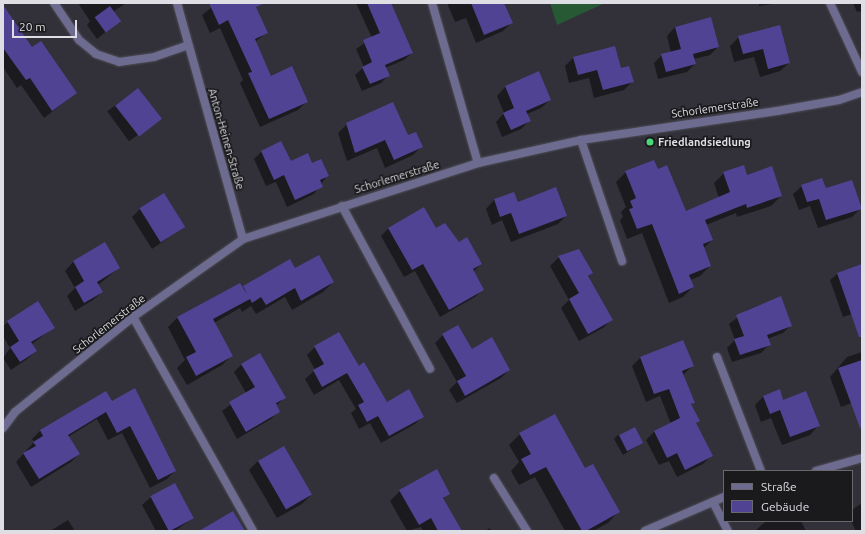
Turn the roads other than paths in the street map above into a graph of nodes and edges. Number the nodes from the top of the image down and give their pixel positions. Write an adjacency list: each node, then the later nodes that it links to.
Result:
1 (54, 3): 5 (street)
2 (177, 3): 5 (street, Anton-Heinen-Straße)
3 (432, 3): 9 (street)
4 (830, 3): 6 (street)
5 (188, 45): 11 (street, Anton-Heinen-Straße)
6 (862, 72)
7 (862, 92): 8 (street, Schorlemerstraße)
8 (582, 140): 9 (street, Schorlemerstraße); 12 (street)
9 (478, 163): 10 (street, Schorlemerstraße)
10 (342, 206): 11 (street, Schorlemerstraße); 15 (street)
11 (243, 239): 13 (street, Schorlemerstraße)
12 (622, 261)
13 (133, 317): 16 (street, Schorlemerstraße); 25 (street)
14 (717, 358): 18 (street)
15 (430, 369)
16 (3, 428)
17 (862, 458): 19 (street)
18 (761, 470)
19 (820, 470)
20 (494, 478): 26 (street)
21 (723, 497): 22 (street)
22 (713, 502): 23 (street); 27 (street)
23 (723, 521)
24 (723, 522): 28 (street)
25 (252, 531)
26 (527, 531)
27 (645, 531)
28 (728, 531)

